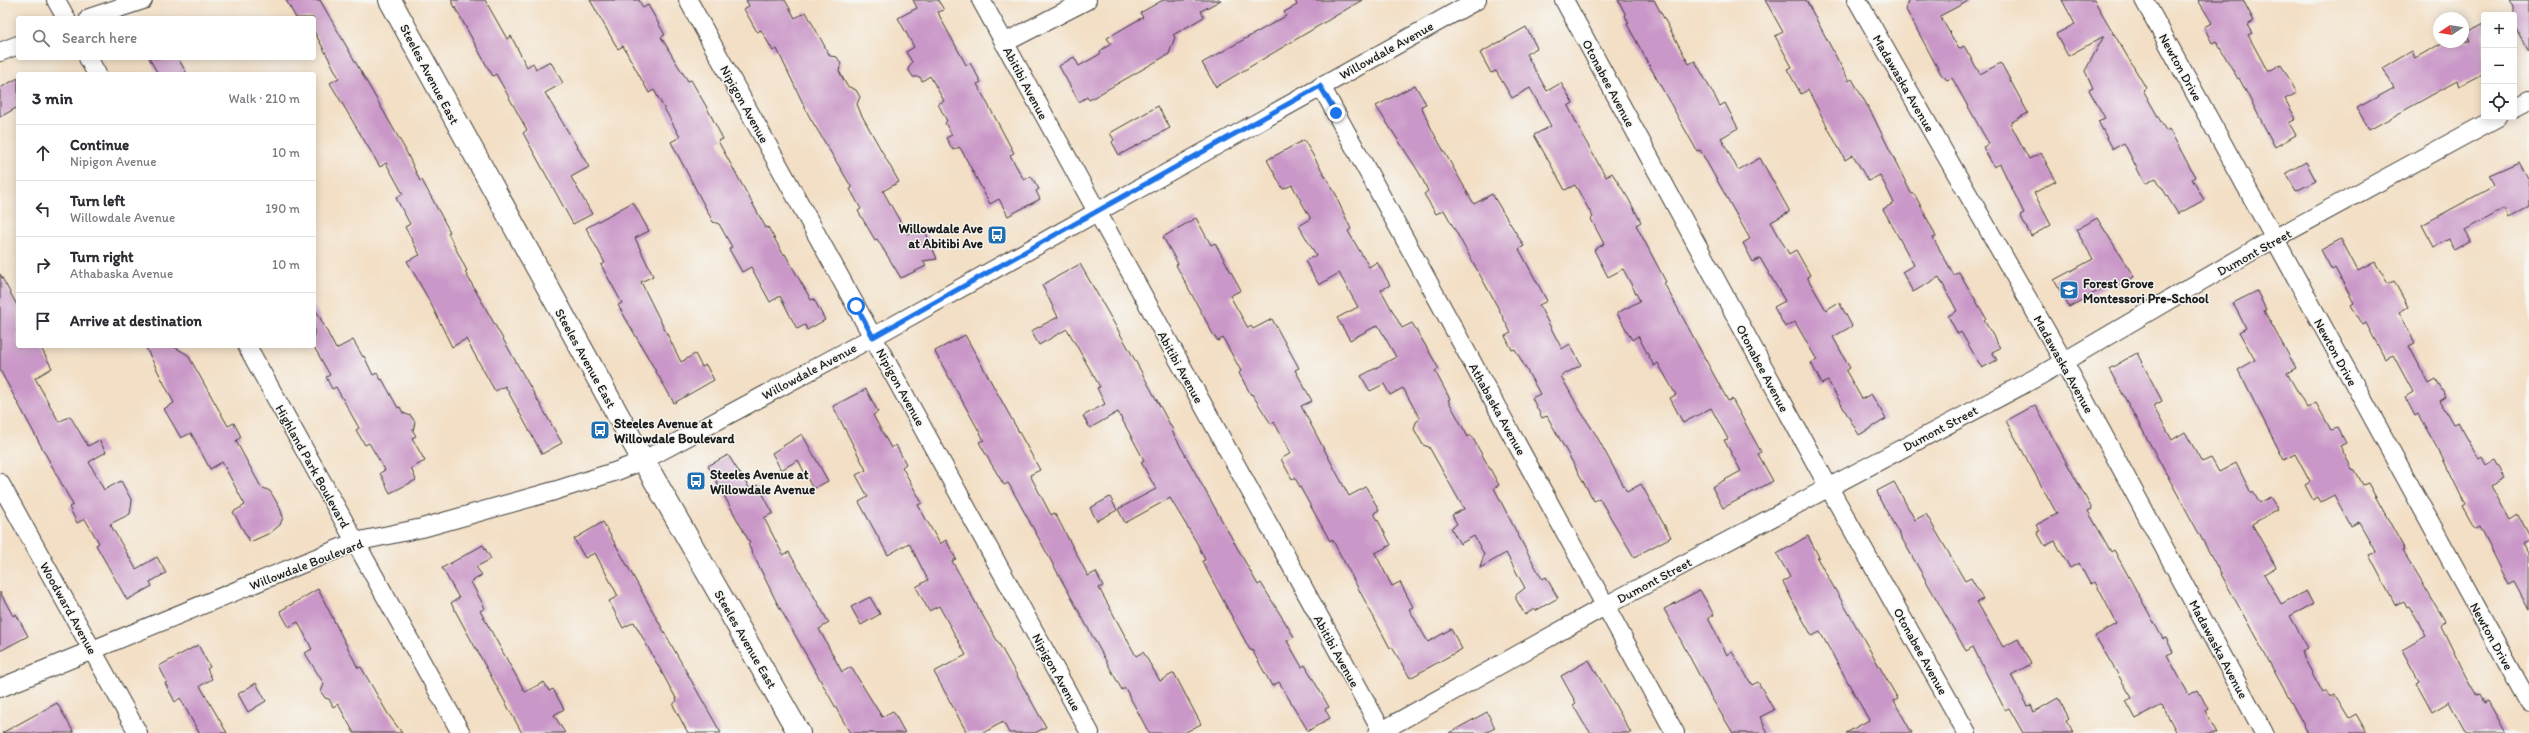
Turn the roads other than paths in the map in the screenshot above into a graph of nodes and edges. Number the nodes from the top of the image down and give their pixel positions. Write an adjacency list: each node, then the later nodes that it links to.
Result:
1 (56, 0): 11 (street)
2 (143, 0): 12 (street)
3 (390, 0): 27 (main road, Steeles Avenue East)
4 (688, 0): 24 (street, Nipigon Avenue)
5 (981, 0): 13 (street, Abitibi Avenue)
6 (1087, 0): 13 (street)
7 (1477, 0): 18 (street, Willowdale Avenue)
8 (1564, 0): 29 (street, Otonabee Avenue)
9 (1857, 0): 26 (street, Madawaska Avenue)
10 (2144, 0): 23 (street, Newton Drive)
11 (65, 16)
12 (95, 16)
13 (1004, 43): 22 (street, Abitibi Avenue)
14 (16, 46): 15 (street)
15 (0, 52)
16 (89, 60): 17 (street)
17 (96, 72)
18 (1320, 86): 22 (street, Willowdale Avenue); 31 (street, Athabaska Avenue)
19 (2529, 100): 20 (street)
20 (2517, 106)
21 (2493, 120): 23 (street, Dumont Street)
22 (1096, 211): 24 (street, Willowdale Avenue); 35 (street, Abitibi Avenue)
23 (2275, 239): 26 (street, Dumont Street); 34 (street, Newton Drive)
24 (873, 337): 27 (street, Willowdale Avenue); 39 (street, Nipigon Avenue)
25 (248, 348): 30 (street, Highland Park Boulevard)
26 (2064, 362): 29 (street, Dumont Street); 42 (street, Madawaska Avenue)
27 (644, 460): 30 (street, Willowdale Boulevard); 38 (main road, Steeles Avenue East)
28 (0, 483): 32 (street, Woodward Avenue)
29 (1828, 486): 31 (street, Dumont Street); 41 (street, Otonabee Avenue)
30 (356, 542): 32 (street, Willowdale Boulevard); 37 (street, Highland Park Boulevard)
31 (1605, 606): 35 (street, Dumont Street); 40 (street, Athabaska Avenue)
32 (93, 650): 33 (street, Willowdale Boulevard); 36 (street, Woodward Avenue)
33 (0, 688)
34 (2529, 703)
35 (1381, 732)
36 (138, 733)
37 (461, 733)
38 (798, 733)
39 (1090, 733)
40 (1675, 733)
41 (1967, 733)
42 (2264, 733)

